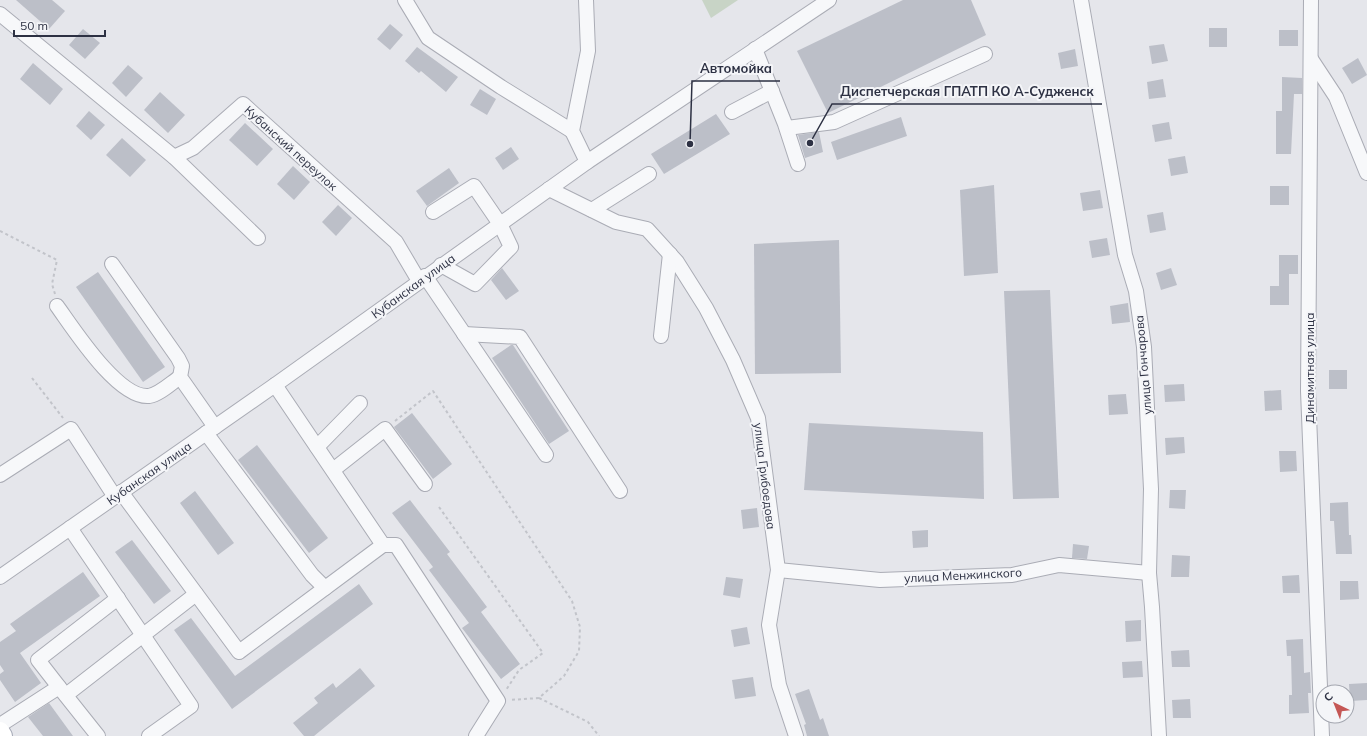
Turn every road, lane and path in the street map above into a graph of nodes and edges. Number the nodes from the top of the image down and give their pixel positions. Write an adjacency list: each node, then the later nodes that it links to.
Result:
1 (405, 0): 13 (street)
2 (586, 0): 13 (street)
3 (828, 0): 7 (street, Кубанская улица)
4 (1081, 0): 50 (street, улица Гончарова)
5 (1311, 0): 9 (street, Динамитная улица)
6 (0, 14): 14 (street)
7 (755, 49): 10 (street); 15 (street, Кубанская улица)
8 (985, 54): 12 (street)
9 (1311, 59): 17 (street); 68 (street, Динамитная улица)
10 (772, 91): 11 (street); 12 (street)
11 (732, 112)
12 (787, 128): 16 (street)
13 (572, 131): 15 (street)
14 (174, 157): 24 (street); 28 (street, Кубанский переулок)
15 (587, 162): 19 (street, Кубанская улица)
16 (798, 164)
17 (1367, 173)
18 (649, 174): 20 (street)
19 (549, 189): 20 (street, улица Грибоедова); 22 (street, Кубанская улица)
20 (592, 210): 25 (street, улица Грибоедова)
21 (433, 212): 22 (street)
22 (500, 224): 27 (street, Кубанская улица); 27 (street)
23 (0, 231): 29 (path)
24 (258, 238)
25 (670, 254): 31 (street); 49 (street, улица Грибоедова)
26 (112, 264): 32 (street)
27 (441, 265): 28 (street, Кубанская улица)
28 (422, 279): 30 (street); 34 (street, Кубанская улица)
29 (58, 306): 32 (street)
30 (464, 334): 40 (street); 44 (street)
31 (661, 336)
32 (180, 377): 38 (street)
33 (32, 378): 36 (path)
34 (275, 385): 38 (street, Кубанская улица); 39 (street)
35 (360, 403): 39 (street)
36 (71, 429): 42 (street); 45 (street)
37 (385, 429): 41 (street); 43 (street); 57 (path)
38 (210, 430): 45 (street, Кубанская улица); 52 (street)
39 (317, 448): 41 (street)
40 (546, 455)
41 (332, 470): 48 (street)
42 (0, 475)
43 (425, 484)
44 (620, 491)
45 (118, 494): 47 (street, Кубанская улица); 53 (street)
46 (439, 507): 58 (path)
47 (70, 528): 51 (street, Кубанская улица); 54 (street)
48 (383, 545): 52 (street); 58 (street)
49 (778, 570): 50 (street, улица Менжинского); 66 (street, улица Грибоедова)
50 (1149, 573): 67 (street, улица Гончарова)
51 (0, 577)
52 (325, 588): 53 (street)
53 (196, 594): 55 (street)
54 (118, 598): 55 (street); 56 (street)
55 (142, 634): 56 (street); 63 (street)
56 (62, 691): 59 (street); 62 (street)
57 (539, 698): 58 (path); 65 (path)
58 (498, 701): 64 (street)
59 (0, 726)
60 (0, 731): 61 (main road)
61 (3, 736)
62 (98, 736)
63 (149, 736)
64 (476, 736)
65 (599, 736)
66 (796, 736)
67 (1159, 736)
68 (1322, 736)

